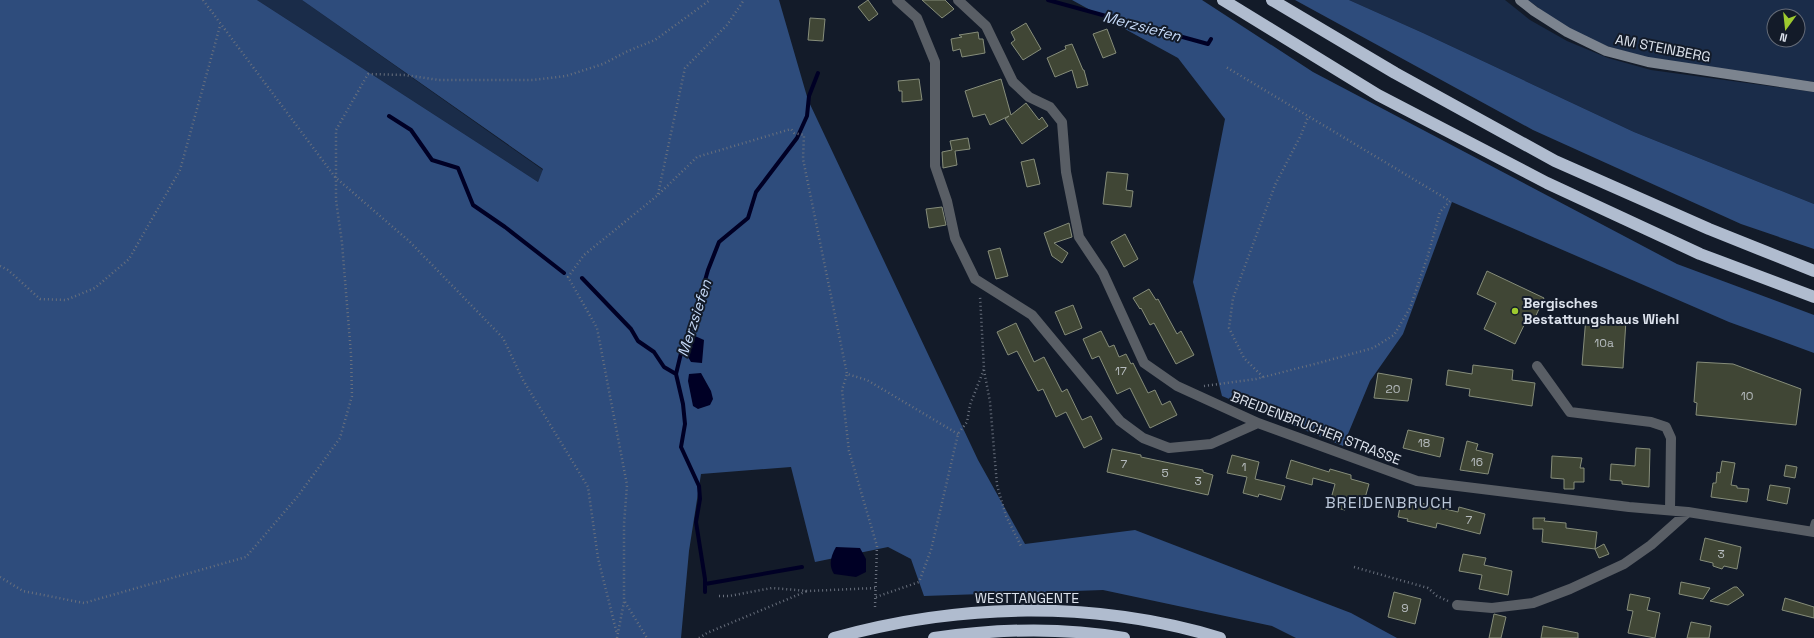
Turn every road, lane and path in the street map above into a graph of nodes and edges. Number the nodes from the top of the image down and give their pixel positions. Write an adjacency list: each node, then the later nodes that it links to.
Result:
1 (203, 0): 9 (path)
2 (710, 0): 13 (path)
3 (744, 0): 14 (path)
4 (897, 0): 17 (street)
5 (958, 0): 23 (street, BREIDENBRUCHER STRASSE)
6 (1223, 0): 18 (highway)
7 (1272, 0): 16 (highway)
8 (1520, 0): 11 (main road, AM STEINBERG)
9 (221, 26): 13 (path); 15 (path)
10 (1226, 67): 12 (path)
11 (1814, 87)
12 (1308, 117): 22 (path); 22 (path)
13 (335, 177): 31 (path); 39 (path)
14 (658, 195): 21 (path); 36 (path)
15 (0, 266)
16 (1814, 271)
17 (977, 281): 20 (path); 24 (street)
18 (1814, 297)
19 (1536, 366): 26 (street)
20 (984, 369): 25 (path); 29 (path)
21 (847, 374): 25 (path); 32 (path)
22 (1264, 377): 23 (path)
23 (1194, 393): 24 (street, BREIDENBRUCHER STRASSE)
24 (1258, 423): 26 (street, BREIDENBRUCHER STRASSE)
25 (958, 434): 35 (path)
26 (1670, 510): 27 (street, BREIDENBRUCHER STRASSE)
27 (1688, 512): 28 (street, BREIDENBRUCHER STRASSE); 37 (street)
28 (1813, 529)
29 (1020, 546)
30 (1354, 567): 37 (path)
31 (0, 576)
32 (876, 588): 33 (path); 35 (path)
33 (808, 591): 34 (path); 41 (path)
34 (719, 596)
35 (876, 597): 38 (path)
36 (624, 602): 39 (path); 40 (path)
37 (1457, 605)
38 (875, 608)
39 (617, 637)
40 (647, 638)
41 (699, 638)
42 (834, 638): 45 (highway, WESTTANGENTE)
43 (934, 638): 44 (highway)
44 (1124, 638)
45 (1220, 638)

